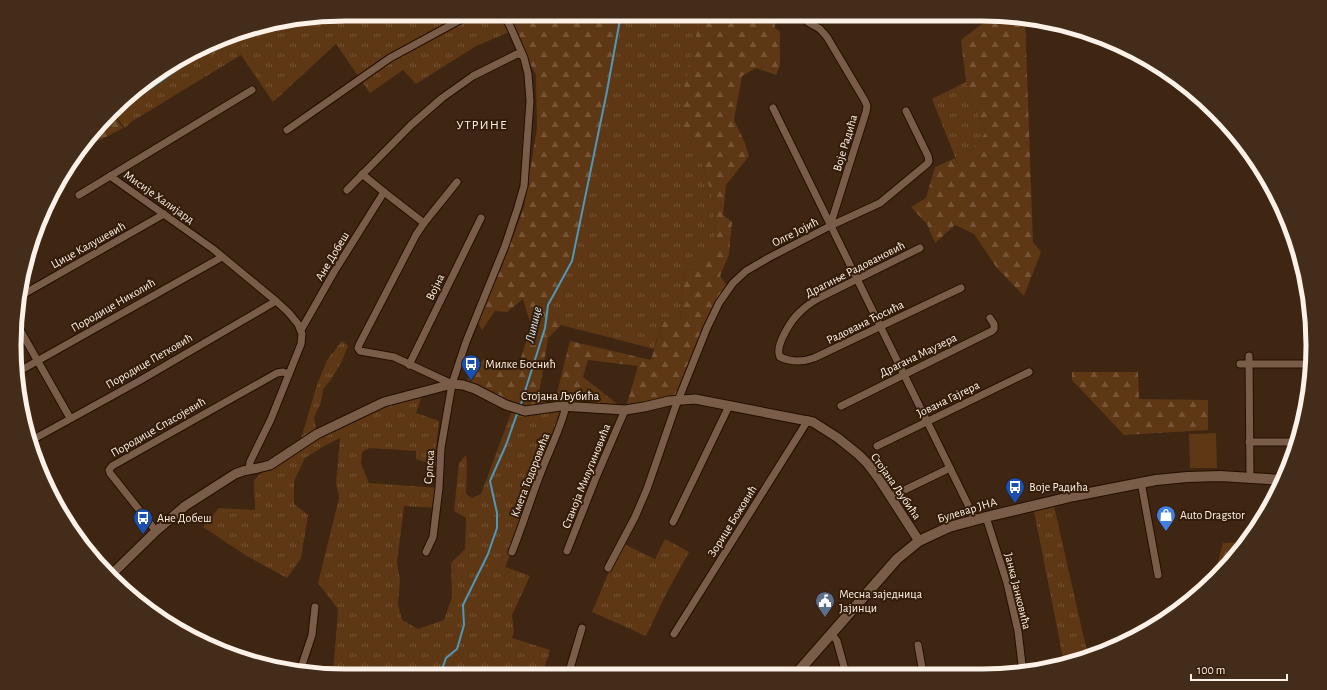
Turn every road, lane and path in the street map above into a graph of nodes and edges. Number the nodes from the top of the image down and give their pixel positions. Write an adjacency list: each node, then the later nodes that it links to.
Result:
1 (458, 21): 8 (street)
2 (507, 21): 4 (street, Српска)
3 (808, 21): 18 (street, Воје Радића)
4 (522, 55): 9 (street); 39 (street, Српска)
5 (252, 90): 10 (street, Мисије Халијард)
6 (773, 108): 18 (street)
7 (906, 111): 18 (street, Олге Јојић)
8 (287, 130)
9 (362, 174): 12 (street); 13 (street)
10 (110, 176): 14 (street); 15 (street, Мисије Халијард)
11 (457, 182): 17 (street)
12 (346, 190)
13 (384, 192): 17 (street); 27 (street, Ане Добеш)
14 (79, 195)
15 (164, 214): 20 (street, Мисије Халијард); 23 (street, Цице Калушевић)
16 (481, 218): 34 (street, Војна)
17 (424, 223): 34 (street)
18 (830, 226): 21 (street); 40 (street, Олге Јојић)
19 (920, 248): 21 (street, Драгиње Радовановић)
20 (222, 257): 24 (street, Мисије Халијард); 31 (street, Породице Николић)
21 (856, 280): 26 (street); 29 (street, Драгиње Радовановић)
22 (961, 288): 26 (street, Радована Ћосића)
23 (25, 294)
24 (276, 301): 27 (street, Мисије Халијард); 45 (street, Породице Петковић)
25 (990, 318): 38 (street, Драгана Маузера)
26 (880, 327): 29 (street, Радована Ћосића); 38 (street)
27 (301, 330): 37 (street, Ане Добеш)
28 (22, 334): 31 (street)
29 (778, 352)
30 (1249, 360): 32 (street); 33 (street); 49 (street)
31 (37, 361): 35 (street, Породице Николић); 45 (street)
32 (1240, 364)
33 (1305, 364)
34 (409, 365): 39 (street)
35 (22, 369)
36 (1028, 372): 47 (street, Јована Гајгера)
37 (289, 374): 53 (street, Ане Добеш); 61 (street, Породице Спасојевић)
38 (903, 374): 43 (street, Драгана Маузера); 47 (street)
39 (452, 384): 41 (street, Стојана Љубића); 53 (street, Стојана Љубића); 64 (street, Српска)
40 (678, 400): 42 (street, Стојана Љубића); 44 (street, Стојана Љубића); 66 (street, Олге Јојић)
41 (566, 406): 44 (street, Стојана Љубића); 65 (street, Кмета Тодоровића)
42 (729, 406): 46 (street, Стојана Љубића); 60 (street)
43 (840, 406)
44 (625, 410): 63 (street, Станоја Милутиновића)
45 (70, 418): 48 (street, Породице Петковић)
46 (808, 420): 57 (street, Стојана Љубића); 72 (street, Зорице Божовић)
47 (927, 422): 51 (street, Јована Гајгера); 52 (street)
48 (35, 438)
49 (1249, 442): 50 (street); 54 (street)
50 (1291, 442)
51 (877, 446)
52 (950, 468): 57 (street); 59 (street)
53 (249, 470): 61 (street, Стојана Љубића)
54 (1250, 478): 55 (main road, Булевар ЈНА); 56 (main road, Булевар ЈНА)
55 (1277, 480)
56 (1141, 482): 58 (main road, Булевар ЈНА); 68 (street)
57 (890, 497): 62 (street, Стојана Љубића)
58 (986, 516): 59 (main road, Булевар ЈНА); 75 (street, Јанка Јанковића)
59 (975, 520): 62 (main road, Булевар ЈНА)
60 (673, 522)
61 (156, 531): 67 (street, Стојана Љубића)
62 (919, 541): 71 (main road, Булевар ЈНА)
63 (567, 551)
64 (426, 552)
65 (512, 552)
66 (608, 568)
67 (114, 572)
68 (1158, 575)
69 (315, 607): 74 (street)
70 (582, 628): 76 (street)
71 (831, 633): 77 (main road, Булевар ЈНА); 78 (street)
72 (674, 634)
73 (918, 645): 79 (street)
74 (302, 666)
75 (1022, 666)
76 (570, 669)
77 (800, 669)
78 (845, 669)
79 (922, 669)

